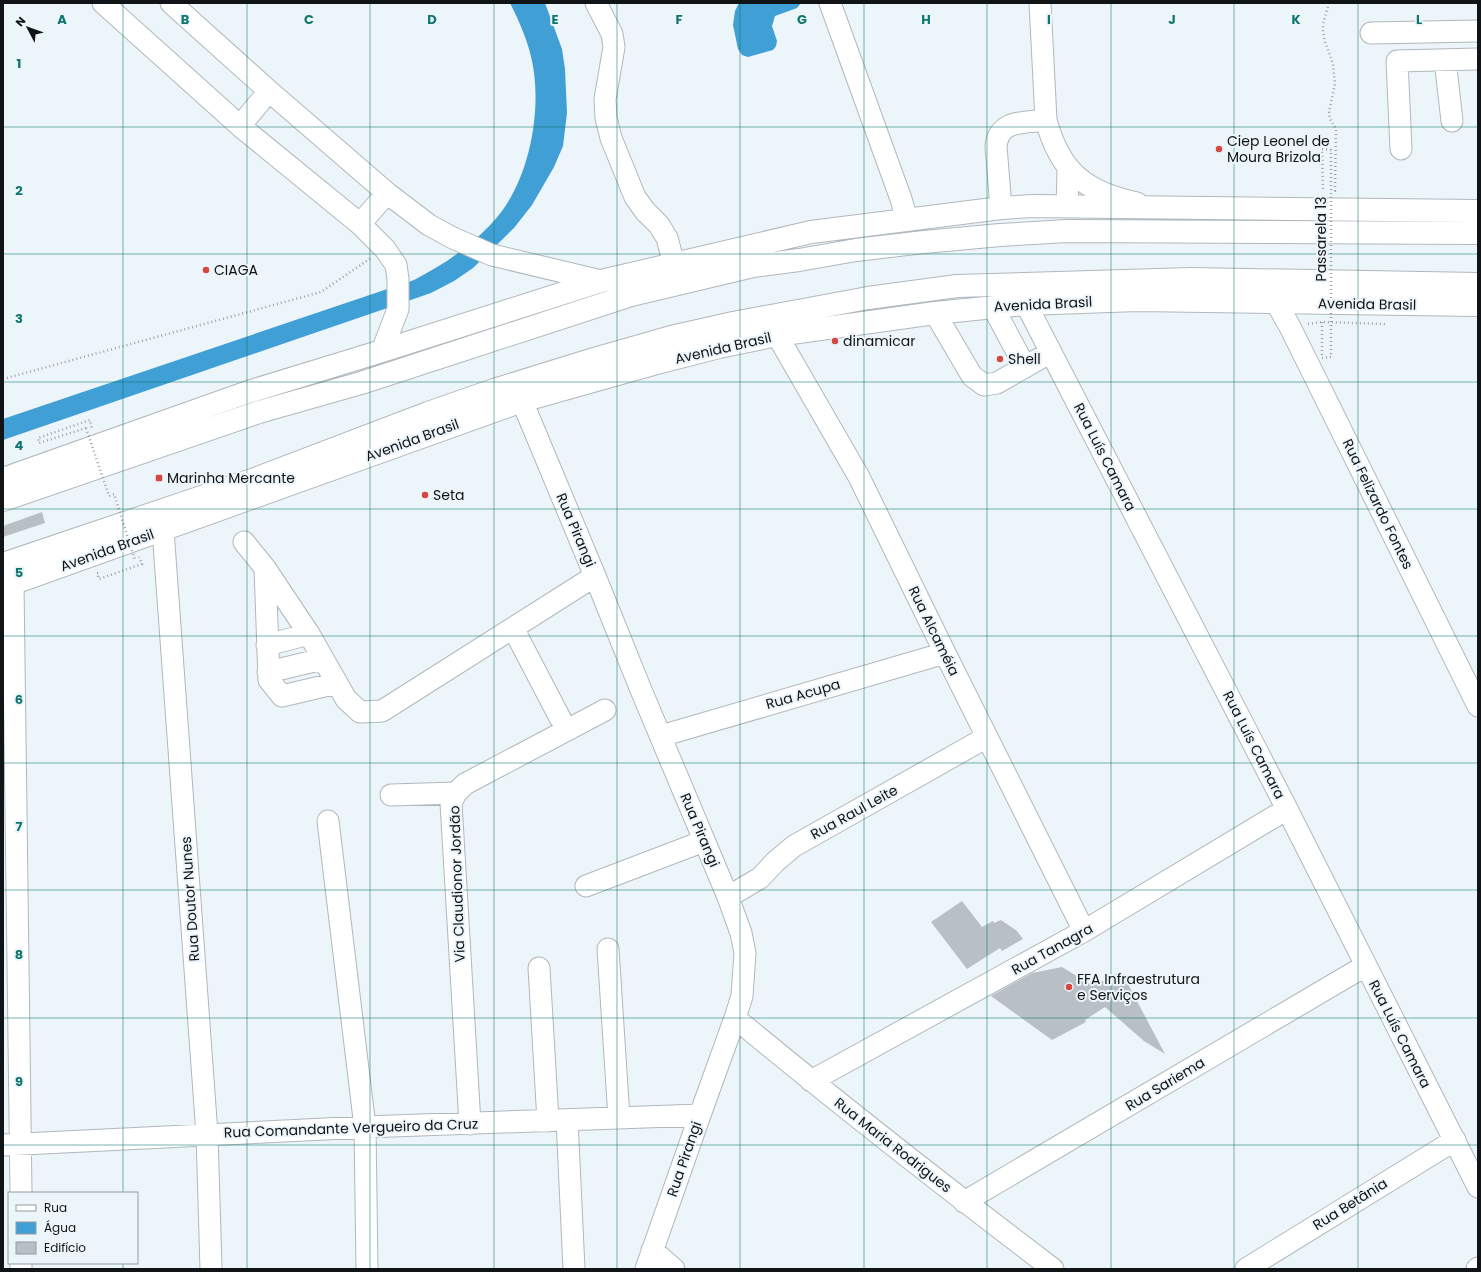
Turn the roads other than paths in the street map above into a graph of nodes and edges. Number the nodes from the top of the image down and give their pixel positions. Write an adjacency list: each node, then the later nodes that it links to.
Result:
1 (103, 3): 13 (street)
2 (171, 3): 10 (street)
3 (596, 3): 24 (street)
4 (830, 3): 21 (street)
5 (1040, 3): 11 (street)
6 (1478, 31): 7 (street)
7 (1371, 33)
8 (1478, 59): 9 (street)
9 (1445, 60): 12 (street); 14 (street)
10 (269, 91): 13 (street); 16 (street)
11 (1046, 120): 15 (street); 19 (street)
12 (1452, 121)
13 (240, 126): 22 (street)
14 (1401, 149)
15 (1068, 169): 17 (street); 18 (street)
16 (387, 193): 22 (street); 26 (street)
17 (1067, 206): 18 (highway); 19 (highway)
18 (1157, 207): 20 (highway)
19 (1001, 208): 21 (highway)
20 (1478, 211)
21 (908, 220): 24 (highway)
22 (360, 224): 34 (street)
23 (1478, 233): 39 (highway)
24 (674, 264): 26 (highway)
25 (1191, 279): 27 (highway, Avenida Brasil); 33 (highway); 42 (highway, Avenida Brasil)
26 (601, 282): 34 (highway)
27 (1478, 284)
28 (1276, 302): 29 (highway, Avenida Brasil); 30 (highway, Avenida Brasil); 53 (street, Rua Felizardo Fontes)
29 (1026, 304): 31 (highway, Avenida Brasil); 35 (street, Rua Luís Camara)
30 (1478, 305)
31 (993, 307): 32 (highway, Avenida Brasil); 36 (street)
32 (935, 313): 33 (highway, Avenida Brasil); 36 (street)
33 (777, 335): 37 (highway, Avenida Brasil); 49 (street, Rua Alcaméia)
34 (382, 351): 38 (highway)
35 (1051, 352): 36 (street); 60 (street, Rua Luís Camara)
36 (1025, 368)
37 (522, 401): 40 (highway, Avenida Brasil); 44 (street, Rua Pirangi)
38 (3, 479)
39 (3, 500)
40 (163, 530): 45 (highway, Avenida Brasil); 76 (street, Rua Doutor Nunes)
41 (244, 542): 43 (street)
42 (3, 564)
43 (265, 568): 47 (street); 48 (street)
44 (595, 576): 46 (street); 56 (street, Rua Pirangi)
45 (8, 585): 78 (street)
46 (513, 628): 52 (street); 55 (street)
47 (309, 634): 48 (street); 50 (street)
48 (267, 645): 51 (street)
49 (945, 653): 56 (street, Rua Acupa); 57 (street, Rua Alcaméia)
50 (323, 659): 51 (street); 52 (street)
51 (268, 672): 52 (street)
52 (336, 683)
53 (1478, 706)
54 (605, 710): 58 (street, Via Claudionor Jordão)
55 (560, 718)
56 (660, 736): 62 (street, Rua Pirangi)
57 (987, 737): 64 (street, Rua Raul Leite); 65 (street, Rua Alcaméia)
58 (456, 793): 59 (street); 74 (street, Via Claudionor Jordão)
59 (392, 795)
60 (1287, 809): 65 (street, Rua Tanagra); 67 (street, Rua Luís Camara)
61 (328, 821): 75 (street)
62 (704, 841): 63 (street); 64 (street, Rua Pirangi)
63 (586, 886)
64 (728, 897): 69 (street, Rua Pirangi)
65 (1084, 931): 70 (street, Rua Tanagra)
66 (608, 949): 72 (street)
67 (1365, 966): 77 (street, Rua Luís Camara); 81 (street, Rua Sariema)
68 (539, 968): 73 (street)
69 (735, 1018): 70 (street, Rua Maria Rodrigues); 71 (street, Rua Pirangi)
70 (811, 1081): 81 (street, Rua Maria Rodrigues)
71 (700, 1115): 72 (street, Rua Comandante Vergueiro da Cruz); 82 (street, Rua Pirangi)
72 (619, 1118): 73 (street, Rua Comandante Vergueiro da Cruz)
73 (558, 1121): 74 (street, Rua Comandante Vergueiro da Cruz); 85 (street)
74 (470, 1124): 75 (street, Rua Comandante Vergueiro da Cruz)
75 (365, 1127): 76 (street, Rua Comandante Vergueiro da Cruz); 84 (street)
76 (207, 1134): 78 (street, Rua Comandante Vergueiro da Cruz); 83 (street, Rua Doutor Nunes)
77 (1455, 1140): 79 (street, Rua Luís Camara); 88 (street, Rua Betânia)
78 (12, 1144): 80 (street)
79 (1478, 1187)
80 (21, 1192)
81 (964, 1202): 87 (street, Rua Maria Rodrigues)
82 (649, 1260): 86 (street)
83 (211, 1269)
84 (367, 1269)
85 (574, 1269)
86 (674, 1269)
87 (1053, 1269)
88 (1246, 1269)

